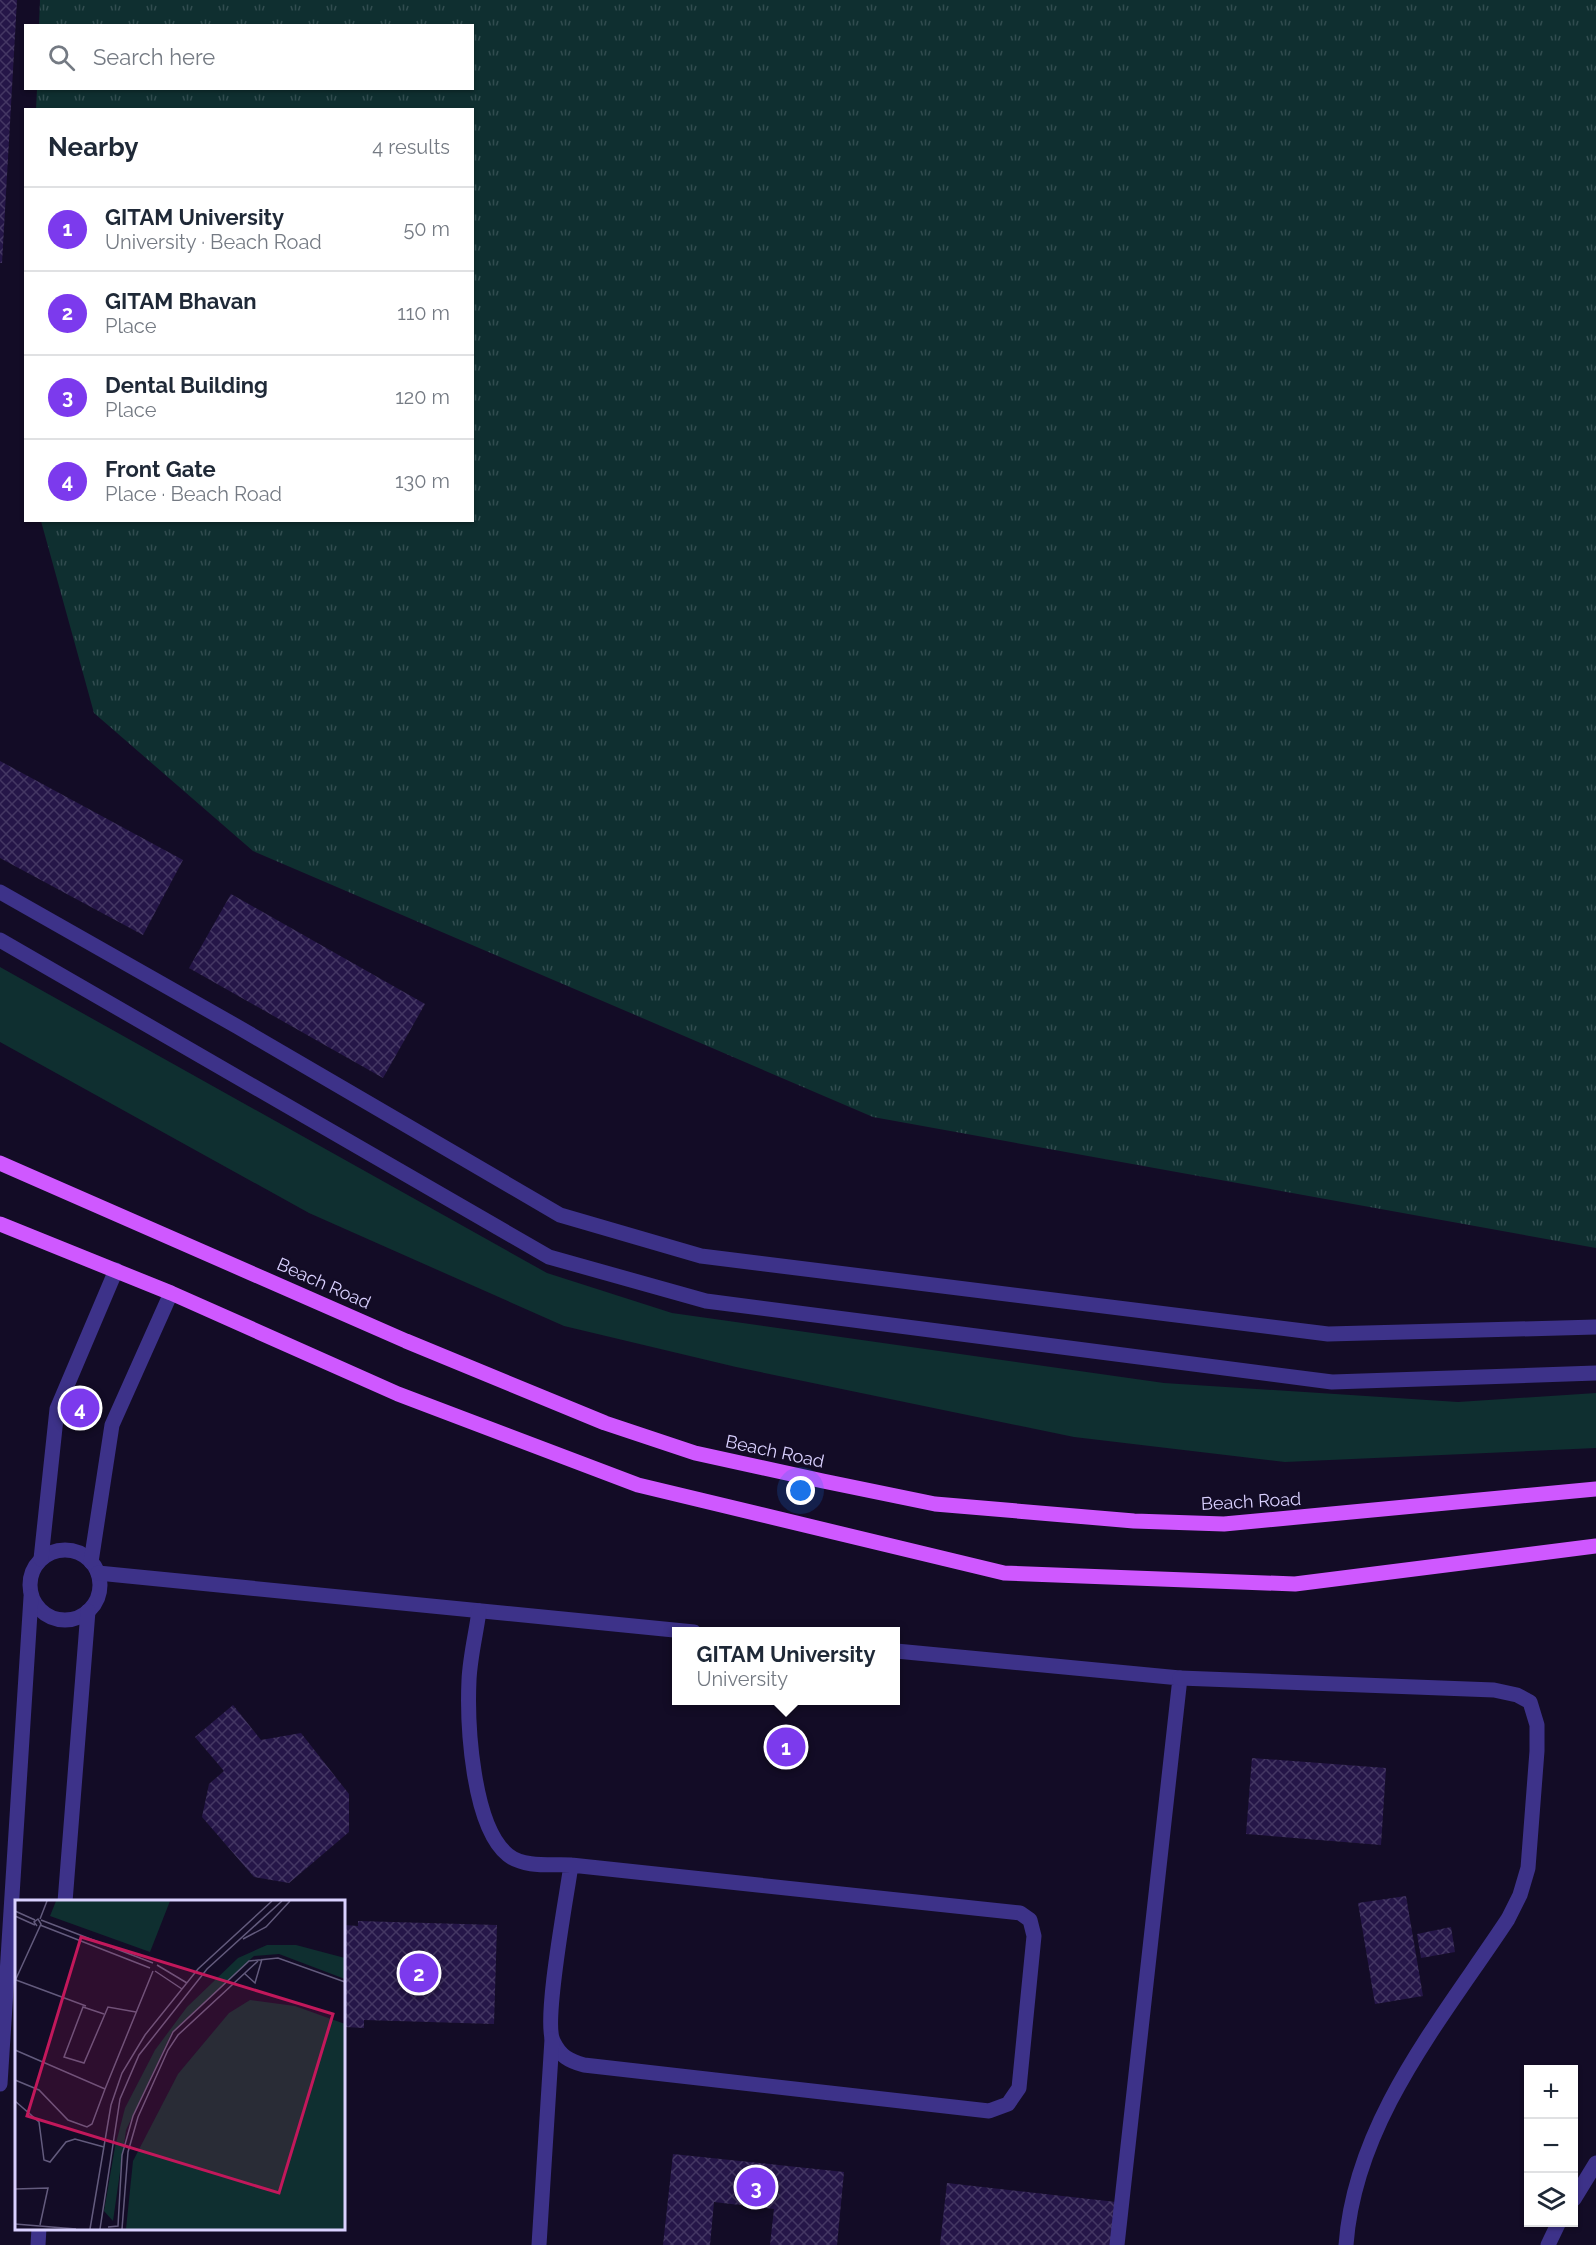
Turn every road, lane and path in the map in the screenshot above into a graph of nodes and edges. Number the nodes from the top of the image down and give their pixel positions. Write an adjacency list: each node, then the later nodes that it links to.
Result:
1 (0, 892): 7 (street)
2 (0, 940): 8 (street)
3 (0, 1163): 9 (main road, Beach Road)
4 (0, 1224): 5 (main road)
5 (116, 1270): 6 (main road); 11 (street)
6 (171, 1293): 10 (main road); 12 (street)
7 (1596, 1327)
8 (1596, 1373)
9 (1596, 1489)
10 (1596, 1546)
11 (41, 1559): 12 (street); 13 (street)
12 (94, 1567): 14 (street); 15 (street)
13 (31, 1597): 14 (street); 22 (street)
14 (88, 1611): 20 (street)
15 (479, 1611): 16 (street); 19 (street)
16 (672, 1630)
17 (900, 1651): 18 (street)
18 (1180, 1678): 29 (street); 30 (street)
19 (571, 1865): 21 (street); 21 (street)
20 (65, 1900)
21 (552, 2039): 28 (street)
22 (0, 2084)
23 (1596, 2163): 24 (street)
24 (1578, 2192)
25 (1557, 2227): 31 (street)
26 (39, 2230): 27 (street)
27 (38, 2245)
28 (539, 2245)
29 (1117, 2245)
30 (1346, 2245)
31 (1548, 2245)

